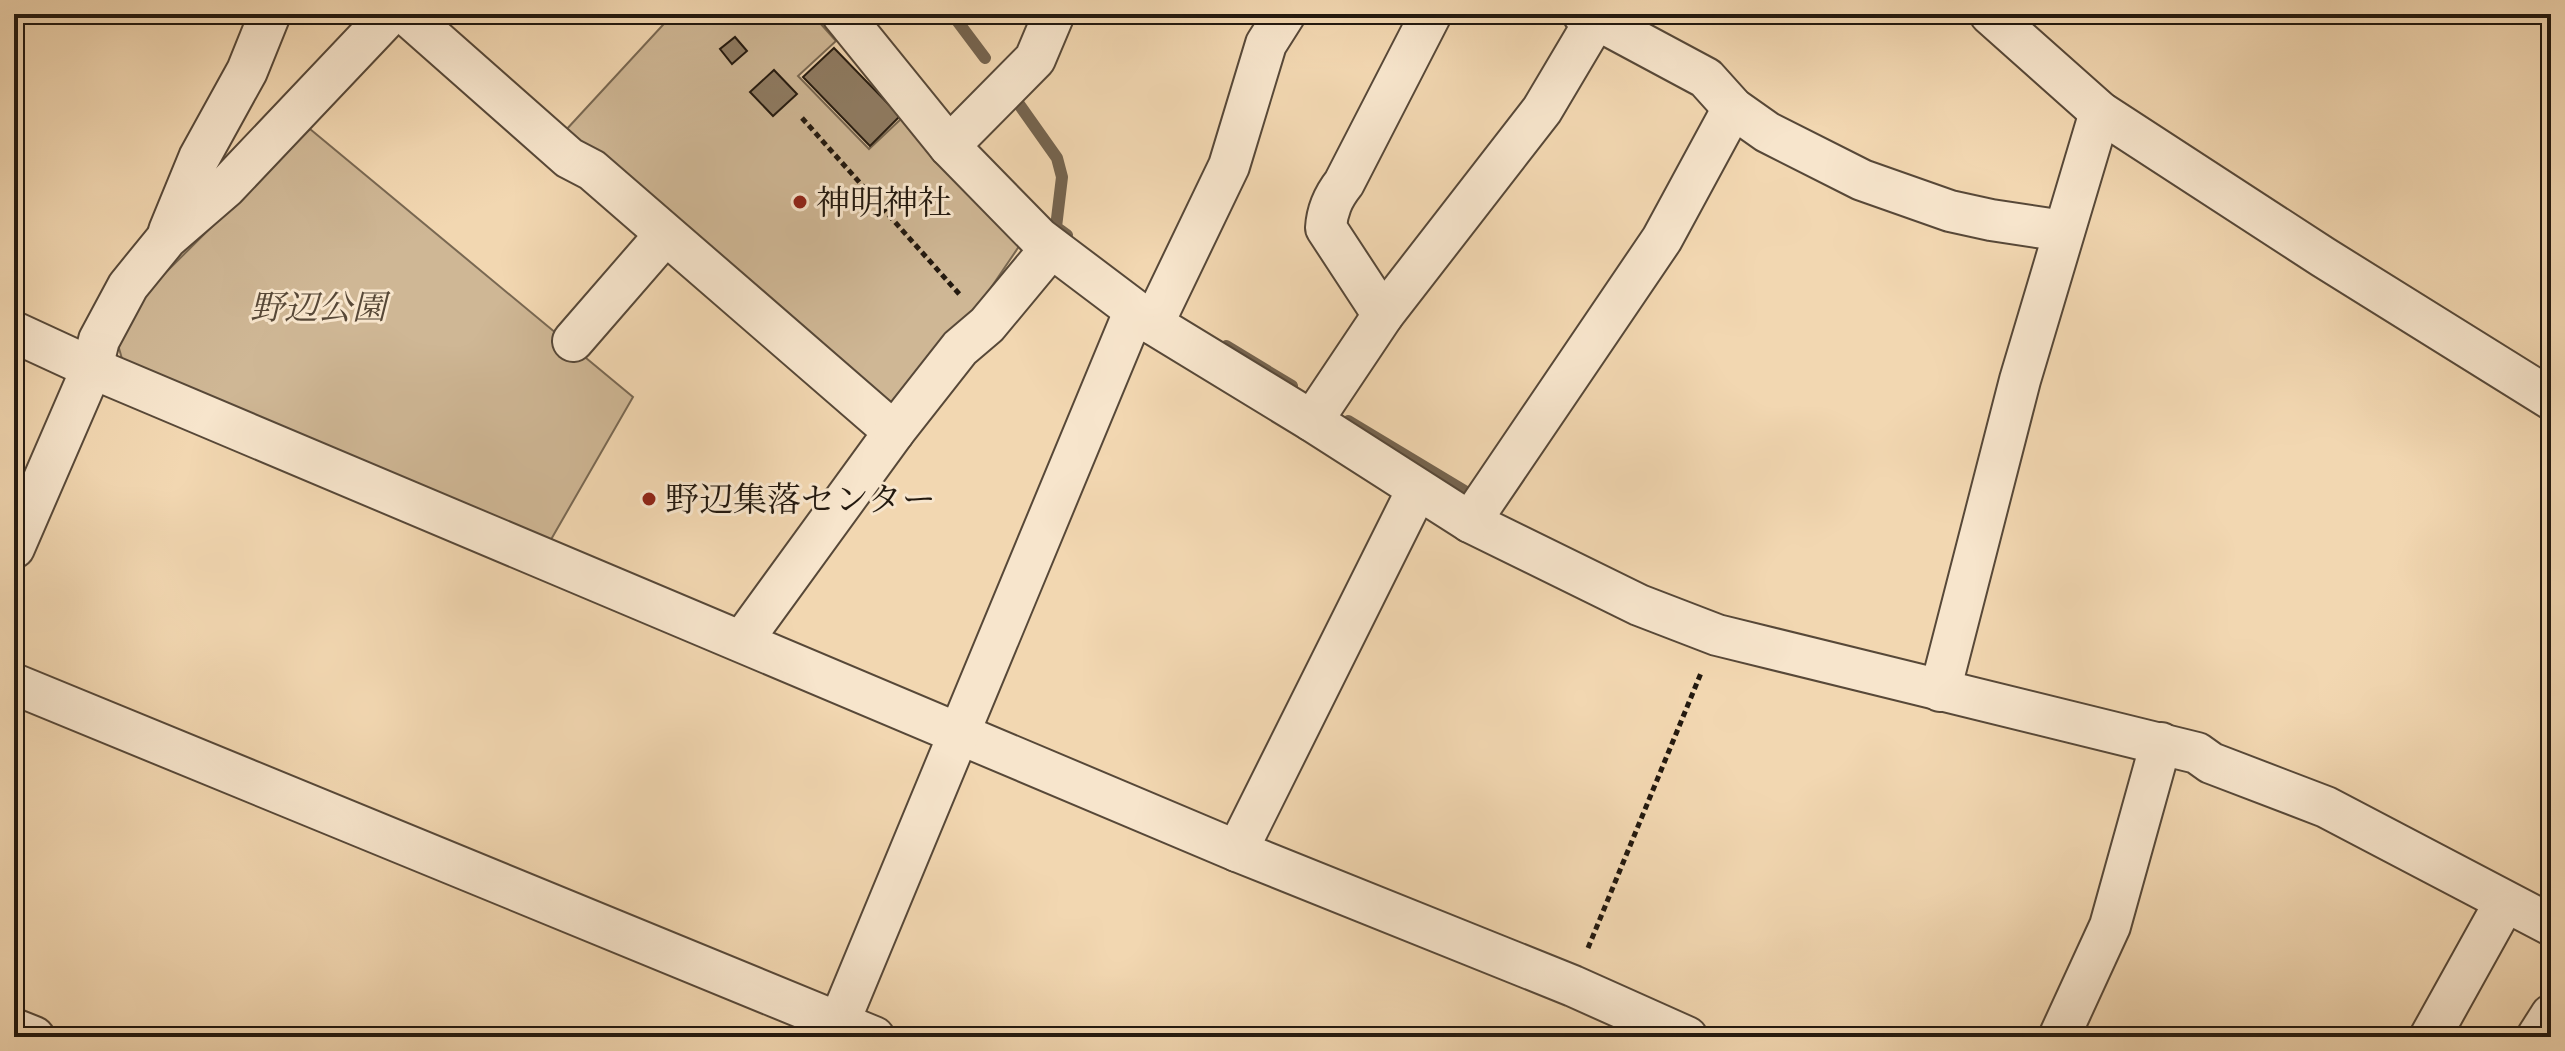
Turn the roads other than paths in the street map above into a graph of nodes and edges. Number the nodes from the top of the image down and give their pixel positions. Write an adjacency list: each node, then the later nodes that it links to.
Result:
1 (270, 14): 15 (street)
2 (390, 14): 15 (street)
3 (406, 14): 14 (street)
4 (842, 14): 12 (street)
5 (1054, 14): 12 (street)
6 (1285, 14): 18 (street)
7 (1431, 14): 17 (street)
8 (1990, 14): 11 (street)
9 (1590, 16): 10 (street); 17 (street)
10 (1733, 108): 13 (street); 26 (street)
11 (2100, 112): 13 (street); 22 (street)
12 (949, 146): 16 (street)
13 (2064, 231): 30 (street)
14 (665, 235): 20 (street); 24 (street)
15 (167, 238): 21 (street)
16 (1051, 248): 18 (street); 24 (street)
17 (1383, 315): 23 (street)
18 (1144, 318): 23 (street); 31 (street)
19 (14, 332): 21 (street)
20 (573, 341)
21 (92, 368): 27 (street); 28 (street)
22 (2551, 399)
23 (1312, 421): 25 (street)
24 (894, 432): 28 (street)
25 (1417, 490): 26 (street); 33 (street)
26 (1470, 522): 30 (street)
27 (14, 548)
28 (742, 641): 31 (street)
29 (14, 684): 38 (street)
30 (1940, 691): 32 (street)
31 (961, 734): 33 (street); 38 (street)
32 (2161, 743): 34 (street); 41 (street)
33 (1237, 851): 40 (street)
34 (2505, 902): 35 (street); 42 (street)
35 (2551, 925)
36 (2551, 1015): 43 (street)
37 (14, 1029): 39 (street)
38 (849, 1032)
39 (34, 1037)
40 (1687, 1037)
41 (2059, 1037)
42 (2430, 1037)
43 (2537, 1037)

